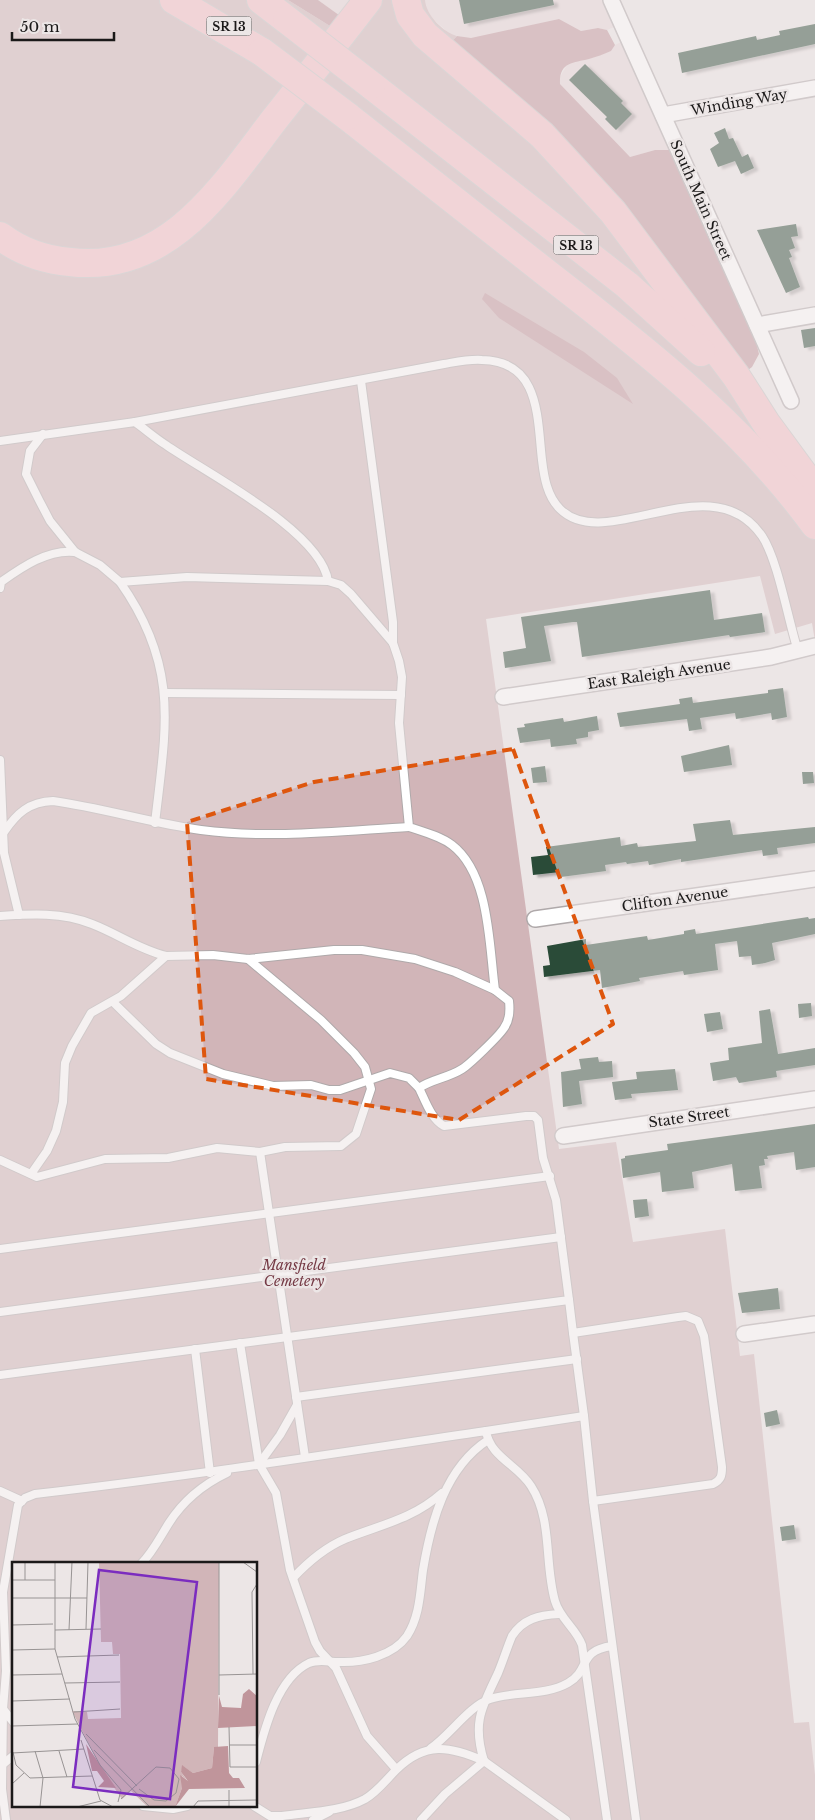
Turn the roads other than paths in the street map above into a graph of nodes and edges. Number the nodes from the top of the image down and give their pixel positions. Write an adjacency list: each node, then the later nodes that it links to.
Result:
1 (174, 0): 7 (highway)
2 (196, 0): 7 (highway, SR 13)
3 (261, 0): 16 (highway, SR 13, bridge)
4 (368, 0): 10 (highway)
5 (406, 0): 16 (highway)
6 (611, 0): 9 (street, South Main Street)
7 (262, 52): 20 (highway, SR 13, bridge)
8 (815, 88): 9 (street, Winding Way)
9 (663, 115): 12 (street, South Main Street)
10 (0, 236)
11 (815, 315): 12 (street)
12 (757, 325): 14 (street, South Main Street)
13 (361, 381): 15 (lane); 25 (lane); 27 (lane)
14 (791, 401)
15 (136, 422): 17 (lane); 22 (lane)
16 (766, 423): 19 (highway, SR 13)
17 (43, 434): 18 (lane); 21 (lane)
18 (0, 441)
19 (815, 490)
20 (815, 525)
21 (75, 552): 23 (lane); 24 (lane)
22 (328, 581): 23 (lane); 25 (lane)
23 (120, 582): 28 (lane)
24 (0, 584)
25 (392, 643): 29 (lane)
26 (815, 646): 27 (street, East Raleigh Avenue)
27 (798, 651): 30 (street, East Raleigh Avenue)
28 (165, 693): 29 (lane); 32 (lane)
29 (401, 695): 33 (lane)
30 (503, 697)
31 (0, 760): 34 (lane)
32 (154, 823): 33 (lane); 34 (lane)
33 (410, 827): 41 (lane)
34 (4, 832): 36 (lane)
35 (815, 879): 38 (street, Clifton Avenue)
36 (19, 915): 37 (lane); 39 (lane)
37 (0, 916)
38 (535, 920)
39 (166, 956): 40 (lane); 42 (lane)
40 (248, 959): 41 (lane); 43 (lane)
41 (495, 990): 44 (lane)
42 (113, 1002): 43 (lane); 49 (lane)
43 (369, 1081): 44 (lane); 47 (lane)
44 (419, 1088): 50 (lane)
45 (815, 1099): 46 (street, State Street)
46 (563, 1136)
47 (260, 1152): 49 (lane); 51 (lane)
48 (0, 1160): 49 (lane)
49 (31, 1174)
50 (550, 1176): 51 (lane); 52 (lane)
51 (268, 1213): 53 (lane); 54 (lane)
52 (561, 1237): 54 (lane); 55 (lane)
53 (0, 1249)
54 (279, 1274): 56 (lane); 60 (lane)
55 (569, 1300): 58 (lane); 60 (lane)
56 (0, 1312)
57 (815, 1324): 59 (street)
58 (573, 1333): 63 (lane); 76 (lane)
59 (744, 1334)
60 (288, 1337): 61 (lane); 65 (lane)
61 (240, 1343): 62 (lane); 70 (lane)
62 (195, 1349): 64 (lane); 72 (lane)
63 (577, 1359): 65 (lane); 66 (lane)
64 (0, 1375)
65 (297, 1400): 69 (lane); 70 (lane)
66 (584, 1416): 67 (lane); 76 (lane)
67 (486, 1431): 68 (lane); 69 (lane)
68 (488, 1440): 73 (lane); 84 (lane)
69 (305, 1457): 70 (lane)
70 (259, 1464): 71 (lane); 82 (lane)
71 (237, 1468): 72 (lane); 77 (lane)
72 (210, 1473): 75 (lane)
73 (445, 1490): 82 (lane); 86 (lane)
74 (0, 1491): 75 (lane)
75 (22, 1501): 78 (lane)
76 (593, 1501): 85 (lane)
77 (152, 1551): 79 (lane); 80 (lane)
78 (9, 1561): 81 (lane); 83 (lane)
79 (143, 1562)
80 (151, 1562)
81 (0, 1567)
82 (292, 1578): 86 (lane)
83 (1, 1606): 89 (lane)
84 (559, 1614): 87 (lane); 88 (lane)
85 (612, 1646): 87 (lane); 107 (lane)
86 (331, 1661): 92 (lane); 96 (lane)
87 (585, 1662): 88 (lane); 106 (lane)
88 (483, 1702): 91 (lane); 94 (lane)
89 (3, 1709): 90 (lane); 95 (lane)
90 (12, 1720)
91 (427, 1751): 94 (lane); 96 (lane)
92 (258, 1755)
93 (12, 1757): 95 (lane)
94 (484, 1761): 104 (lane); 105 (lane)
95 (2, 1765): 97 (lane)
96 (396, 1770): 98 (lane)
97 (1, 1784): 102 (lane)
98 (338, 1807): 101 (lane); 103 (lane)
99 (163, 1808): 100 (lane)
100 (178, 1808)
101 (257, 1808)
102 (6, 1820)
103 (313, 1820)
104 (421, 1820)
105 (566, 1820)
106 (607, 1820)
107 (636, 1820)

